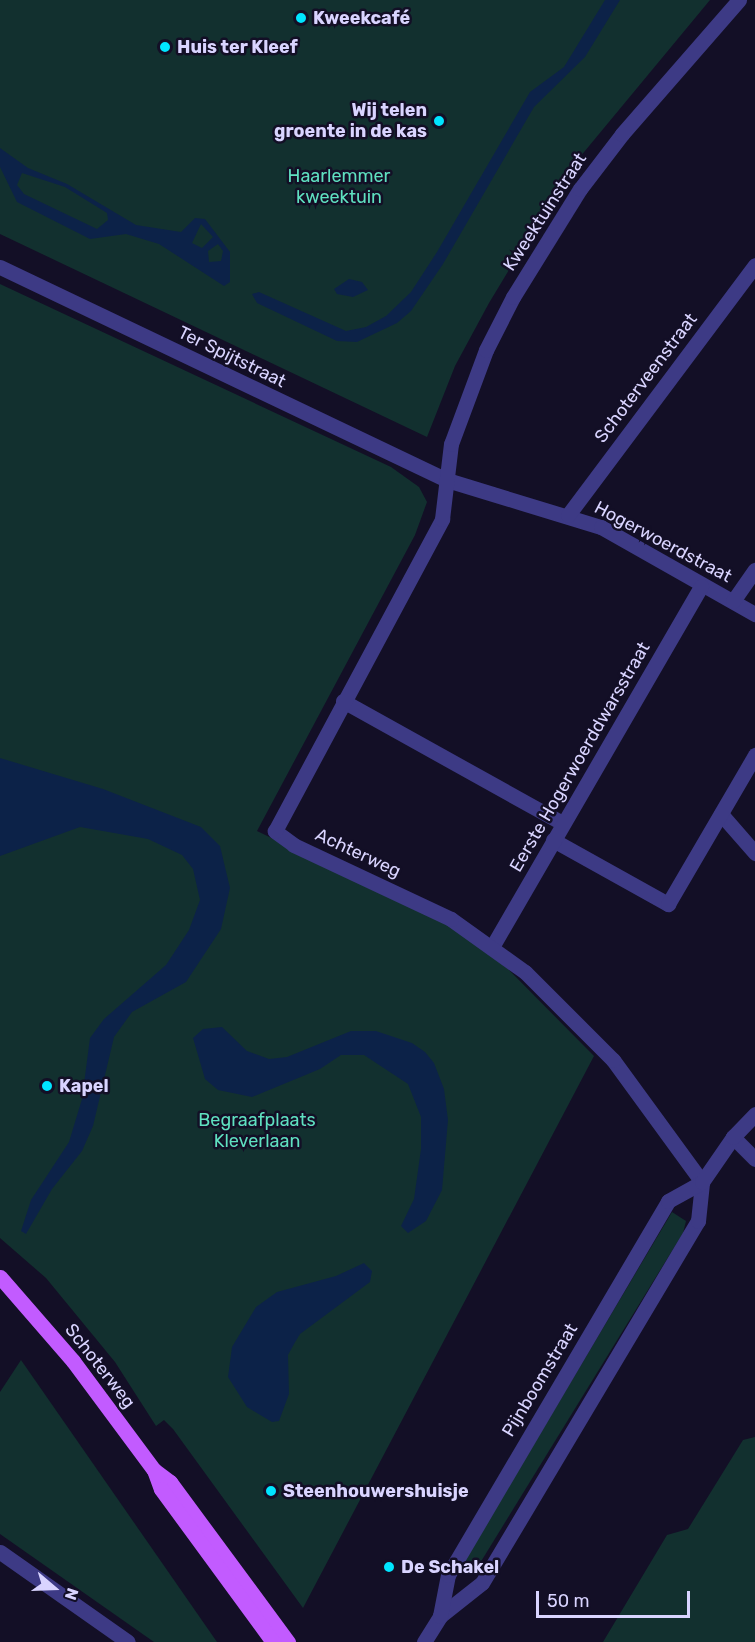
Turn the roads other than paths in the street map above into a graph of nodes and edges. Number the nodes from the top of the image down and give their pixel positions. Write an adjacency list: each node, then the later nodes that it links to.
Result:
1 (739, 0): 4 (street, Kweektuinstraat)
2 (755, 265): 5 (street, Schoterveenstraat)
3 (0, 267): 4 (street, Ter Spijtstraat)
4 (447, 480): 5 (street, Hogerwoerdstraat); 10 (street, Achterweg)
5 (568, 515): 7 (street, Hogerwoerdstraat)
6 (755, 570): 8 (street)
7 (701, 586): 8 (street, Hogerwoerdstraat); 13 (street, Eerste Hogerwoerddwarsstraat)
8 (733, 601): 9 (street, Hogerwoerdstraat)
9 (755, 614)
10 (344, 701): 13 (street); 16 (street, Achterweg)
11 (755, 755): 12 (street)
12 (721, 814): 14 (street); 15 (street)
13 (562, 823): 14 (street, Eerste Hogerwoerddwarsstraat)
14 (554, 840): 16 (street, Eerste Hogerwoerddwarsstraat)
15 (755, 854)
16 (492, 947): 20 (street, Achterweg)
17 (755, 1114): 18 (street, Pijnboomstraat)
18 (733, 1137): 19 (street); 20 (street, Pijnboomstraat)
19 (755, 1159)
20 (702, 1182): 25 (street, Pijnboomstraat); 25 (street, Pijnboomstraat)
21 (0, 1277): 22 (main road, Schoterweg)
22 (4, 1288): 23 (main road, Schoterweg)
23 (154, 1470): 27 (main road, Schoterweg); 28 (main road, Schoterweg)
24 (0, 1552): 26 (street)
25 (440, 1616): 29 (street, Pijnboomstraat)
26 (128, 1642)
27 (273, 1642)
28 (288, 1642)
29 (424, 1642)

